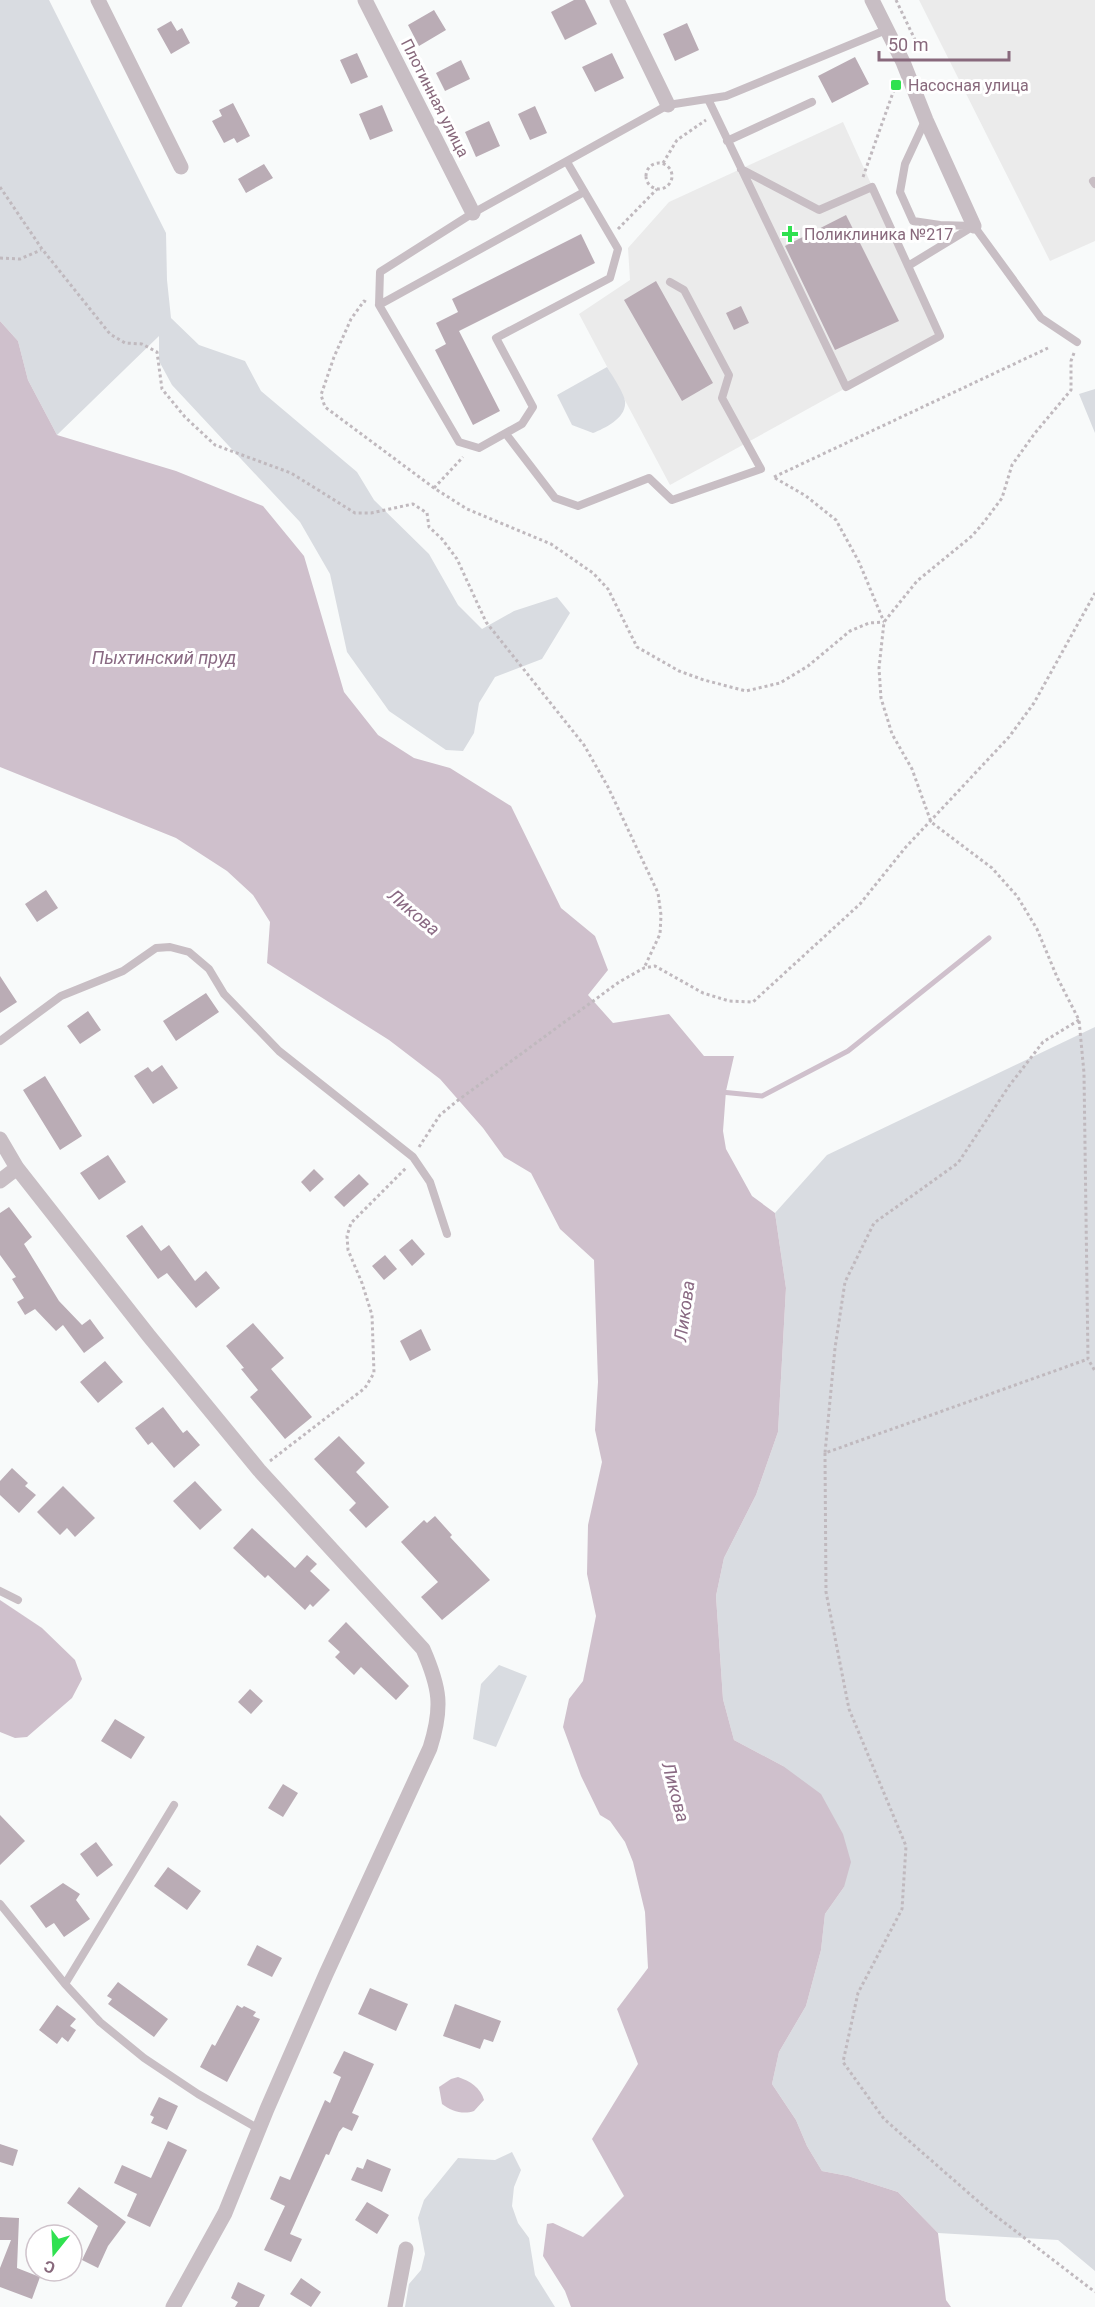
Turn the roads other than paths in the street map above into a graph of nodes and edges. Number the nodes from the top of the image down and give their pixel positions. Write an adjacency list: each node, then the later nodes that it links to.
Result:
1 (98, 0): 12 (street)
2 (365, 0): 15 (street, Плотинная улица)
3 (617, 0): 8 (street)
4 (872, 0): 5 (street)
5 (886, 30): 6 (lane); 9 (street)
6 (708, 99): 8 (lane); 10 (lane)
7 (812, 102): 10 (lane)
8 (668, 105): 11 (lane)
9 (926, 120): 16 (street); 16 (lane)
10 (728, 141): 13 (lane)
11 (567, 162): 14 (lane); 15 (lane)
12 (180, 167)
13 (741, 169): 17 (lane); 17 (lane)
14 (584, 192): 19 (lane); 21 (lane)
15 (473, 213): 19 (lane)
16 (974, 226): 17 (lane); 20 (lane)
17 (908, 266)
18 (670, 282): 21 (lane)
19 (379, 305): 21 (lane)
20 (1077, 342)
21 (506, 434)
22 (0, 1041): 26 (lane)
23 (0, 1139): 24 (street)
24 (17, 1168): 25 (street); 32 (street)
25 (0, 1181)
26 (447, 1234)
27 (0, 1590): 28 (lane)
28 (18, 1600)
29 (174, 1805): 31 (lane)
30 (0, 1904): 31 (lane)
31 (65, 1984): 32 (lane)
32 (259, 2129): 34 (street)
33 (406, 2249): 35 (street)
34 (173, 2307)
35 (395, 2307)

